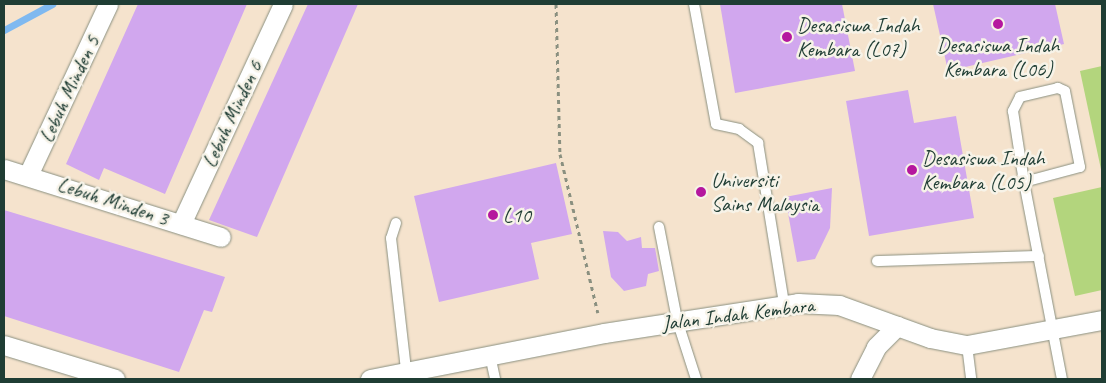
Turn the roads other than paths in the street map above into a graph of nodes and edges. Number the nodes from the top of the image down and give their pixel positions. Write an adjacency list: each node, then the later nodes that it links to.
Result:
1 (108, 4): 5 (street, Lebuh Minden 5)
2 (283, 4): 8 (street, Lebuh Minden 6)
3 (694, 4): 13 (lane)
4 (4, 169): 5 (street, Lebuh Minden 3)
5 (29, 173): 8 (street, Lebuh Minden 3)
6 (1024, 182): 6 (lane); 11 (lane)
7 (396, 223): 21 (lane)
8 (181, 224): 10 (street, Lebuh Minden 3)
9 (659, 227): 14 (lane)
10 (221, 237)
11 (1039, 256): 12 (lane); 17 (lane)
12 (877, 261)
13 (784, 304): 14 (street, Jalan Indah Kembara); 16 (street, Jalan Indah Kembara)
14 (677, 320): 20 (street, Jalan Indah Kembara); 25 (lane)
15 (1102, 320): 17 (street, Jalan Indah Kembara)
16 (897, 326): 19 (street, Jalan Indah Kembara); 26 (street)
17 (1053, 331): 19 (street, Jalan Indah Kembara); 28 (lane)
18 (4, 345): 22 (street)
19 (967, 345): 27 (lane)
20 (490, 355): 21 (street, Jalan Indah Kembara); 24 (lane)
21 (406, 370): 23 (street, Jalan Indah Kembara)
22 (115, 379)
23 (370, 379)
24 (496, 379)
25 (696, 379)
26 (860, 379)
27 (971, 379)
28 (1062, 379)

